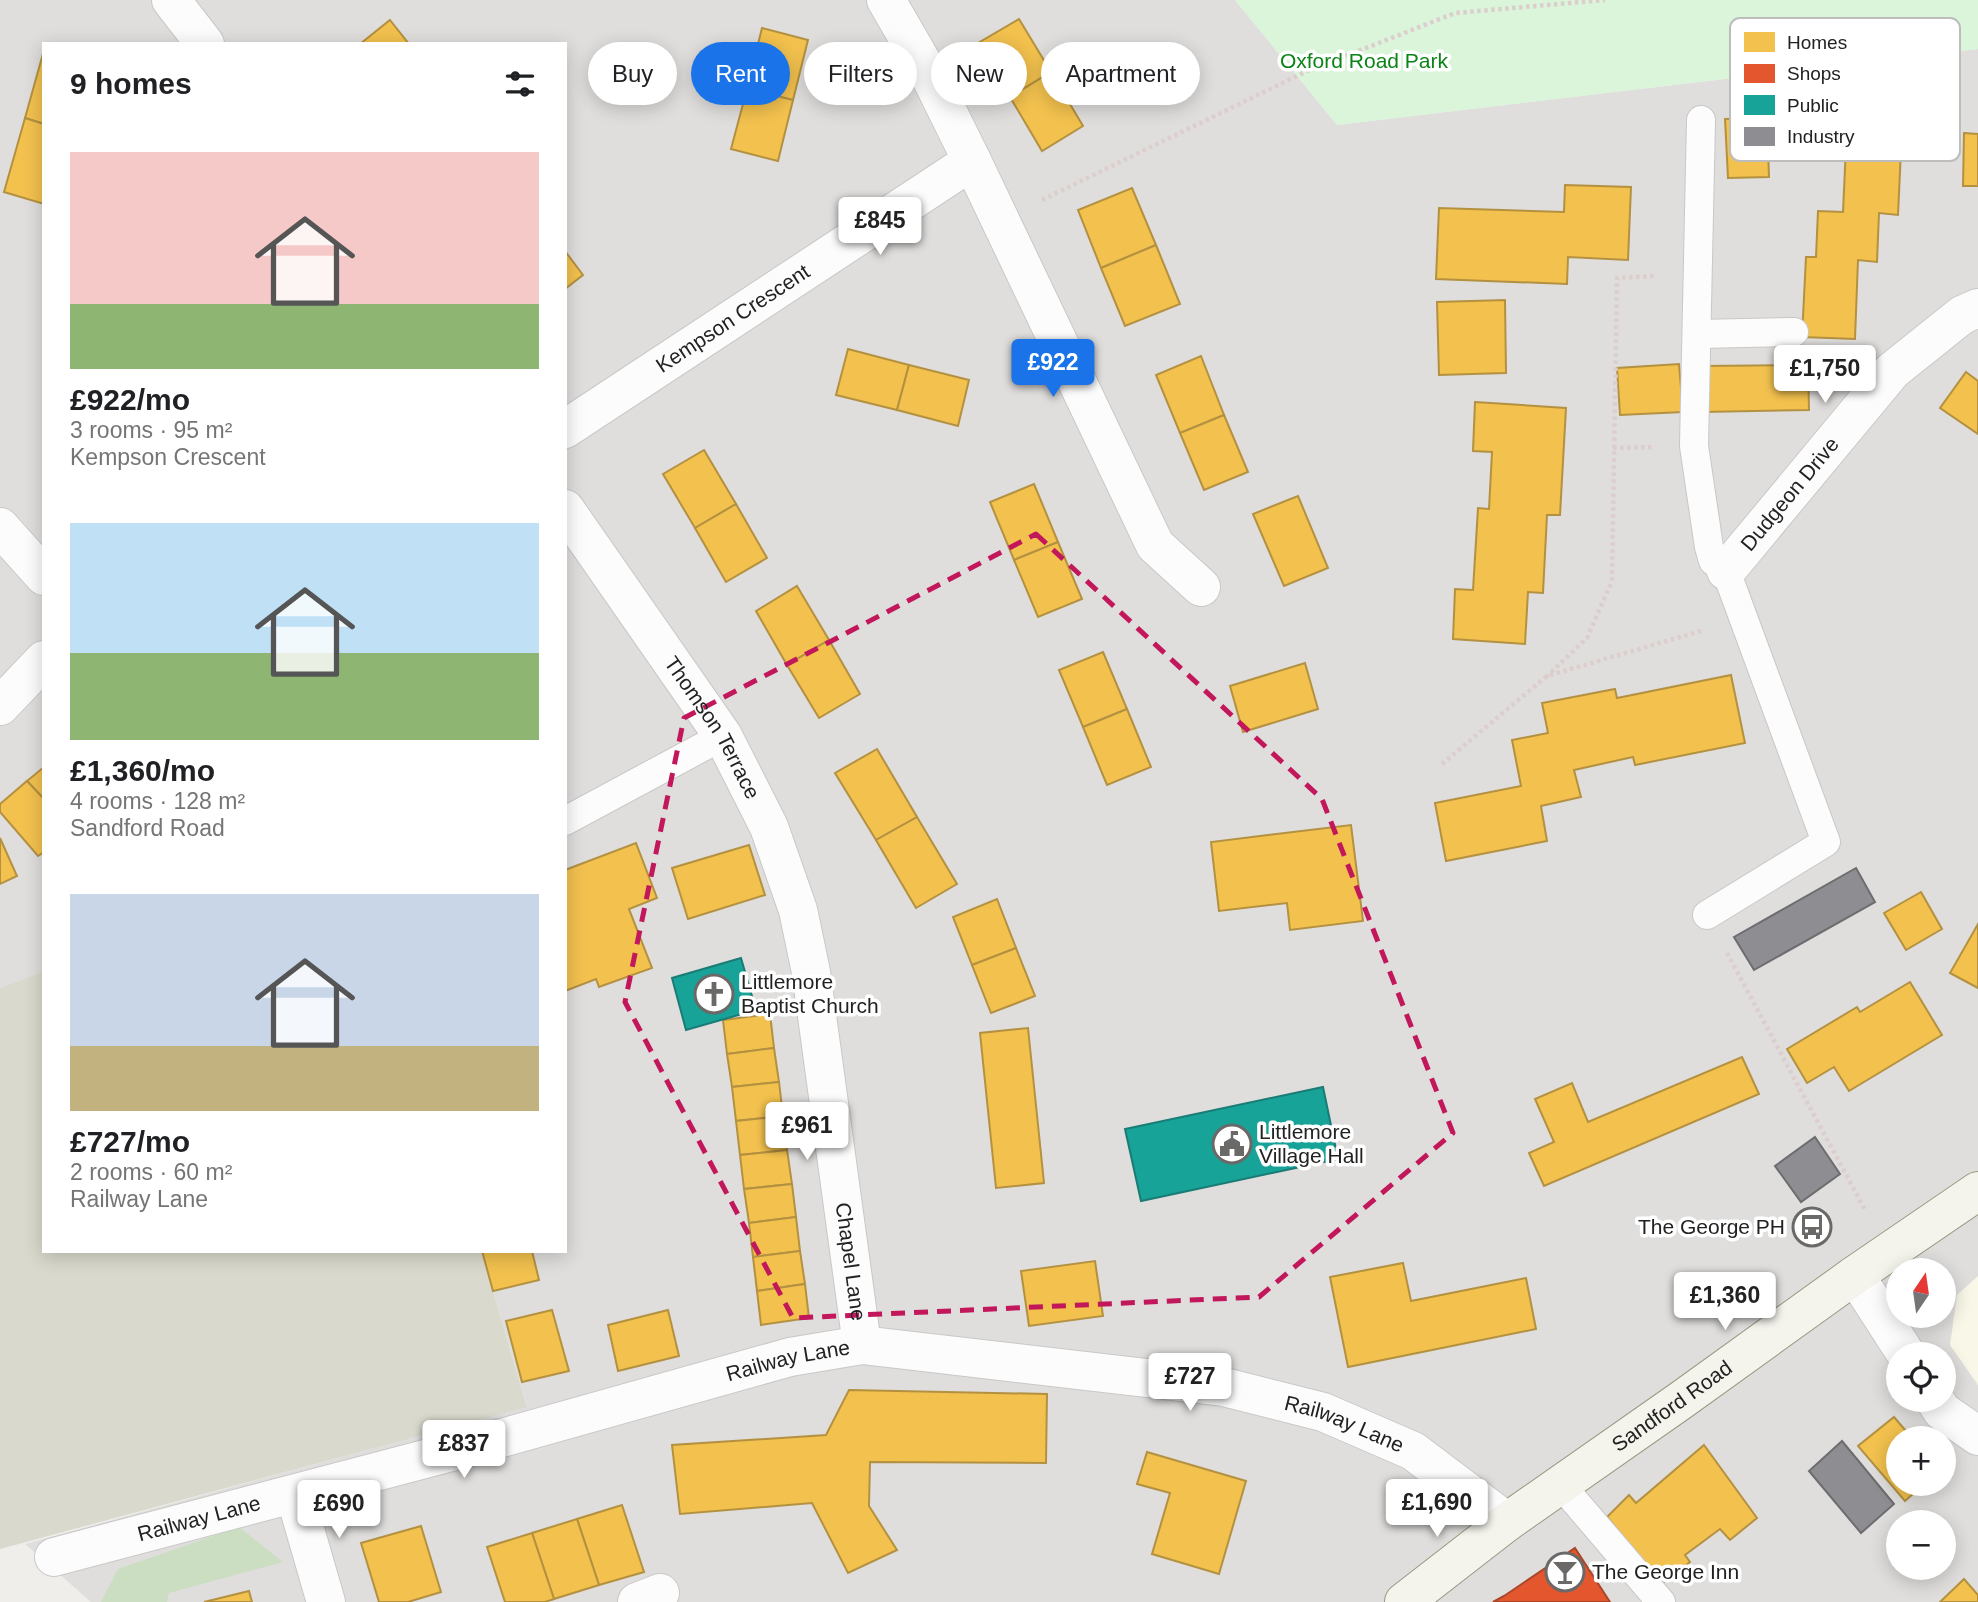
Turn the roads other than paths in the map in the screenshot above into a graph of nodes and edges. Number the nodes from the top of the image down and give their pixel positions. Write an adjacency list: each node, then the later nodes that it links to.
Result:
1 (171, 0): 3 (street)
2 (886, 0): 5 (street)
3 (203, 42)
4 (1701, 120): 8 (lane)
5 (972, 161): 9 (street, Kempson Crescent); 14 (street)
6 (1978, 309): 12 (street, Dudgeon Drive)
7 (1794, 332): 8 (lane)
8 (1697, 334): 12 (lane)
9 (567, 428)
10 (567, 512): 17 (street, Thomson Terrace)
11 (0, 527): 13 (street)
12 (1726, 572): 19 (lane)
13 (42, 574)
14 (1201, 587)
15 (42, 662): 16 (street)
16 (0, 706)
17 (723, 736): 18 (lane); 20 (street, Thomson Terrace)
18 (567, 820)
19 (1707, 915)
20 (811, 972): 24 (street, Chapel Lane)
21 (1978, 1191): 22 (street, Sandford Road)
22 (1855, 1275): 23 (street); 27 (street, Sandford Road)
23 (1898, 1342)
24 (862, 1345): 28 (street, Railway Lane); 29 (street, Railway Lane)
25 (1943, 1412): 26 (street)
26 (1978, 1436)
27 (1561, 1485): 29 (street, Sandford Road); 33 (lane)
28 (295, 1495): 30 (street, Railway Lane); 31 (street)
29 (1507, 1522): 32 (street, Sandford Road)
30 (54, 1557)
31 (326, 1602)
32 (1404, 1602)
33 (1661, 1602)

